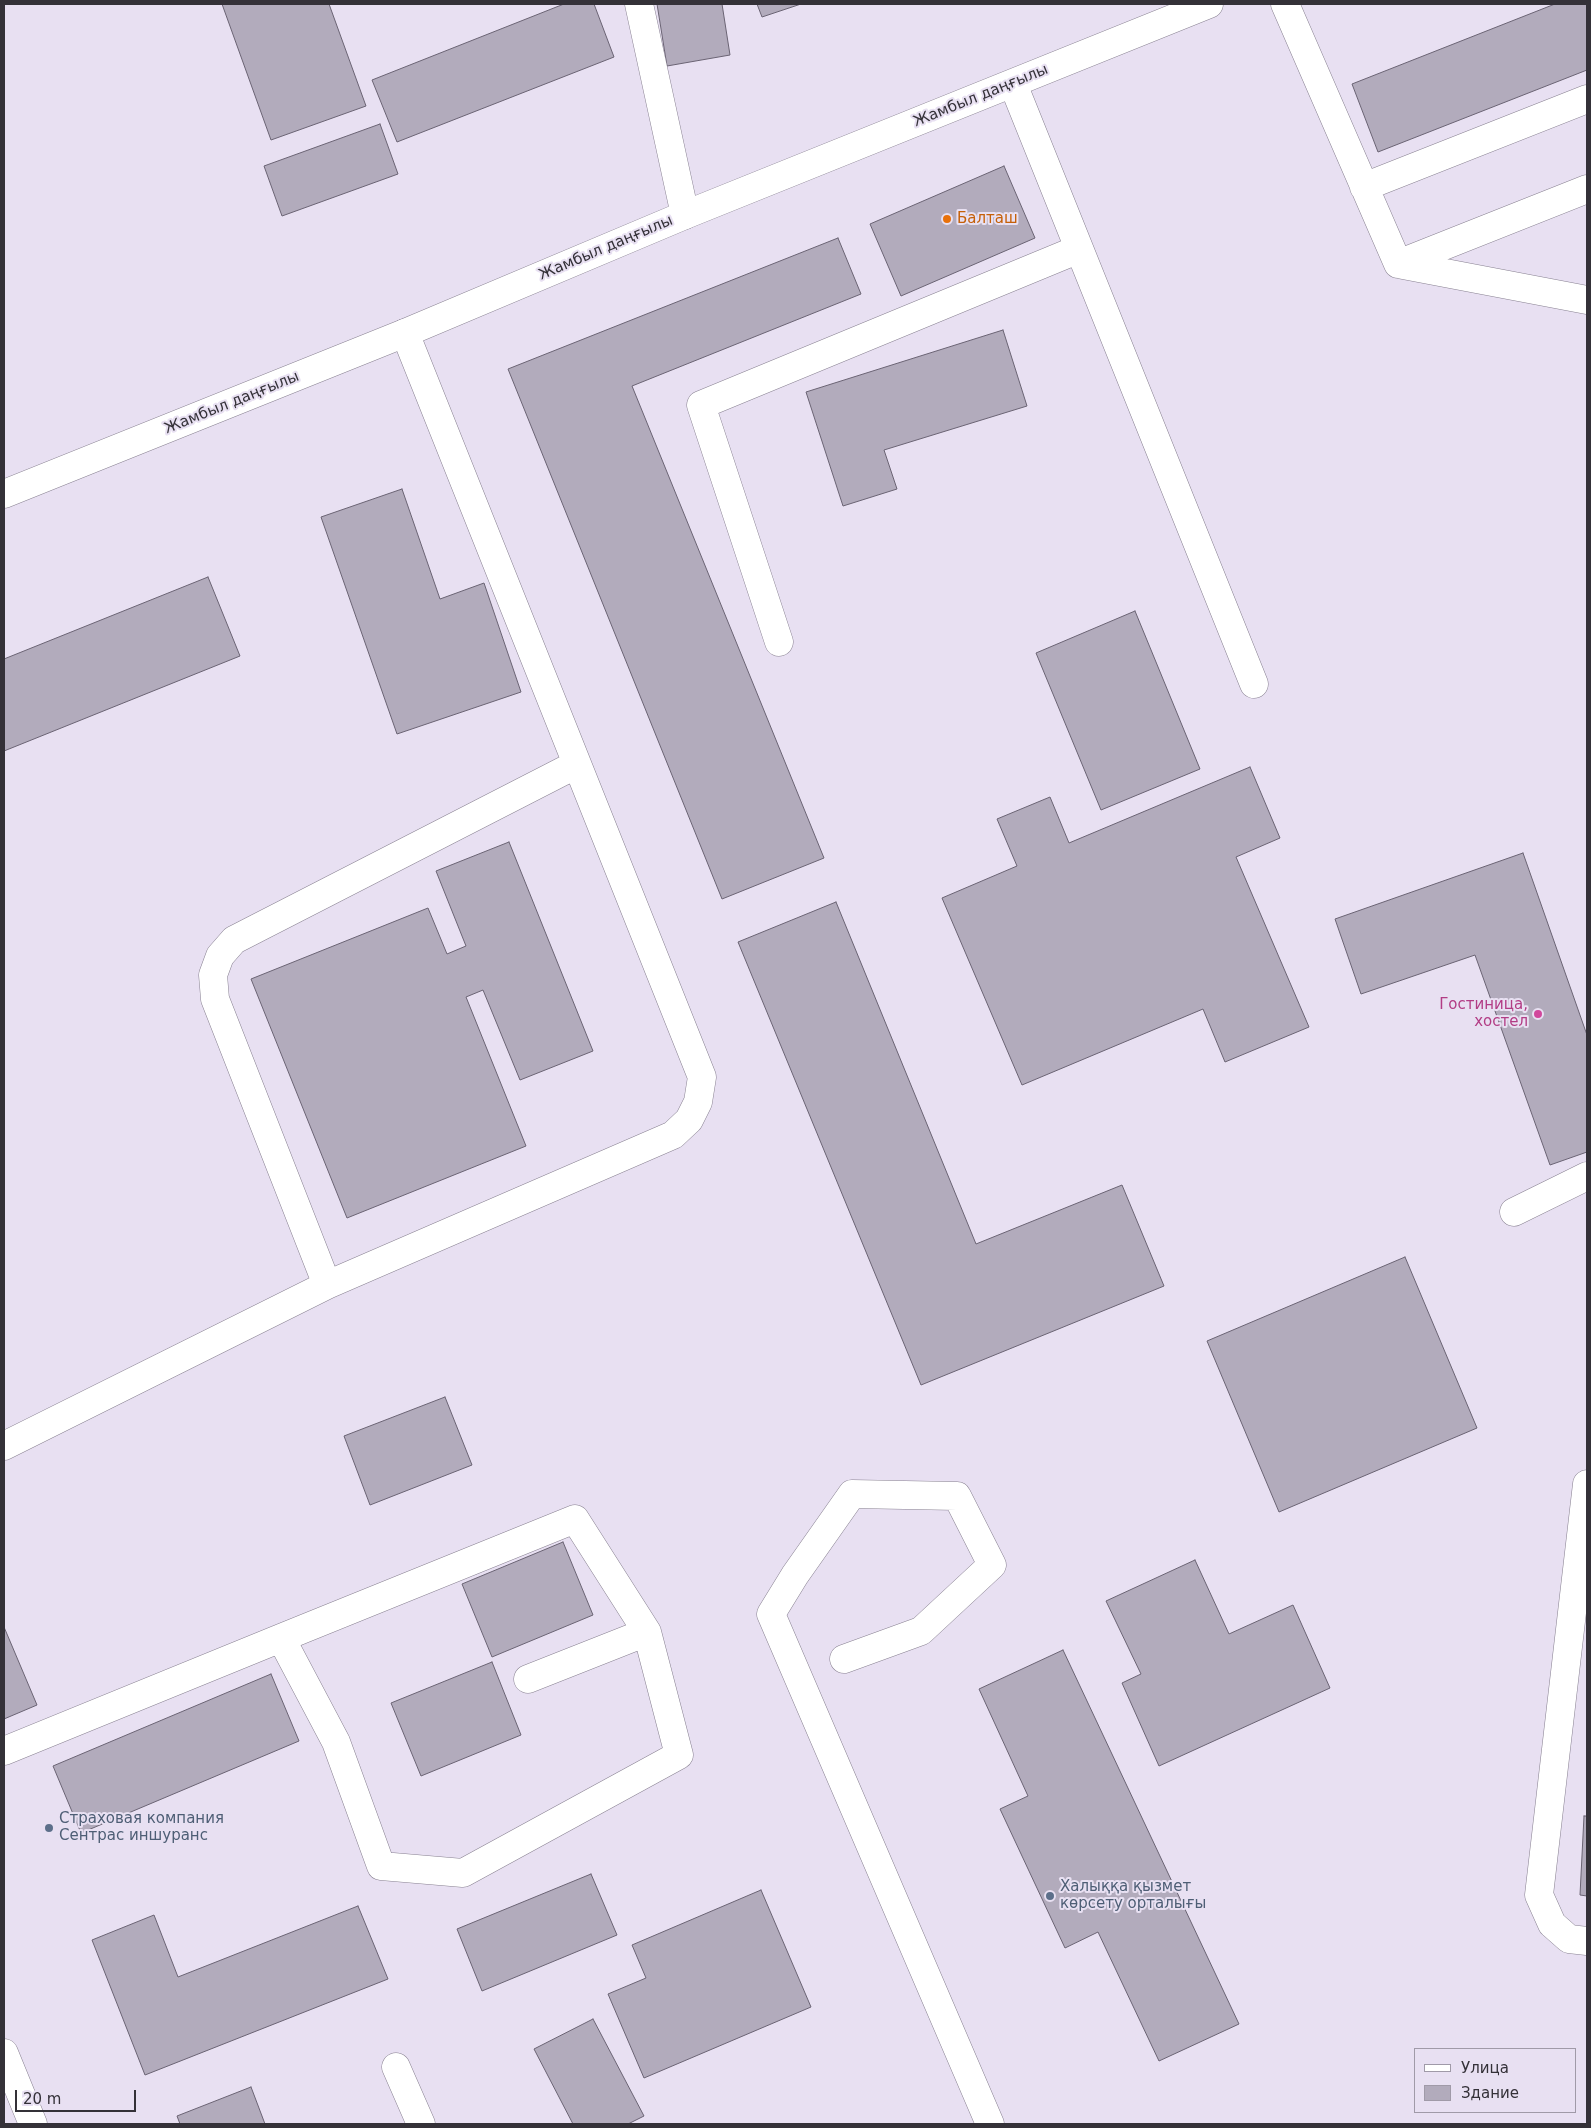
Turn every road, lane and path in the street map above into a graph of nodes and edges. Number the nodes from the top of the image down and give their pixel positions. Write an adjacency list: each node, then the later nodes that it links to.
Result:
1 (639, 4): 8 (main road)
2 (1209, 4): 4 (main road, Жамбыл даңғылы)
3 (1285, 4): 6 (main road)
4 (1013, 84): 8 (main road, Жамбыл даңғылы); 9 (main road)
5 (1587, 100): 6 (main road)
6 (1364, 187): 10 (main road)
7 (1587, 190): 10 (main road)
8 (685, 215): 12 (main road, Жамбыл даңғылы)
9 (1080, 249): 16 (main road); 17 (main road)
10 (1398, 264): 11 (main road)
11 (1587, 300)
12 (405, 333): 13 (main road, Жамбыл даңғылы); 18 (main road)
13 (43, 478): 14 (main road); 15 (main road, Жамбыл даңғылы)
14 (4, 483)
15 (4, 494)
16 (779, 642)
17 (1254, 684)
18 (577, 764): 21 (main road); 21 (main road)
19 (1587, 1176): 20 (main road)
20 (1514, 1212)
21 (327, 1285): 22 (main road)
22 (4, 1446)
23 (1587, 1484): 29 (main road)
24 (647, 1632): 25 (main road); 25 (main road); 27 (main road)
25 (281, 1638): 28 (main road)
26 (844, 1658): 34 (main road)
27 (528, 1679)
28 (4, 1751)
29 (1587, 1941)
30 (4, 2053): 32 (main road)
31 (396, 2067): 33 (main road)
32 (33, 2124)
33 (421, 2124)
34 (990, 2124)

